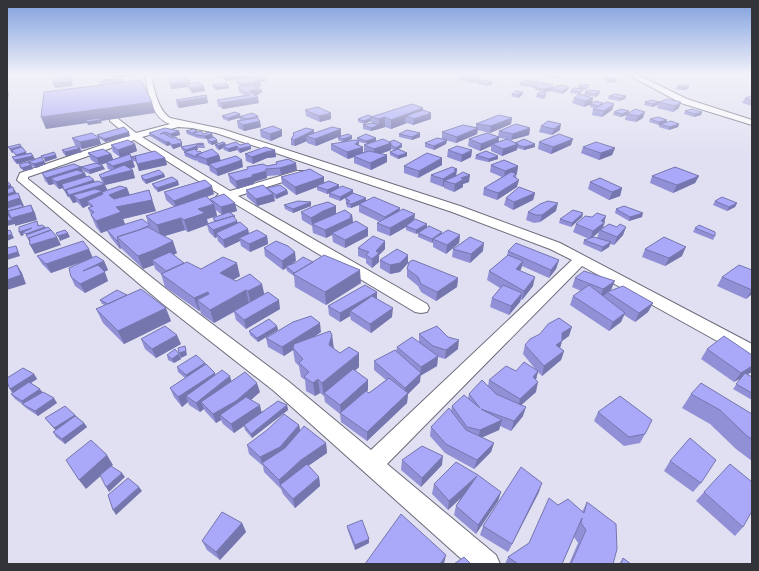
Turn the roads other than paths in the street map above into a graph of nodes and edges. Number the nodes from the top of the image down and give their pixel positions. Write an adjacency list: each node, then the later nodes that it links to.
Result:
1 (156, 102): 5 (street)
2 (686, 102): 4 (street)
3 (113, 119): 6 (street)
4 (752, 123)
5 (181, 124): 6 (street); 7 (street)
6 (135, 137): 8 (street); 13 (street)
7 (323, 166): 8 (street); 10 (street)
8 (228, 195): 9 (street); 11 (street)
9 (214, 200)
10 (580, 260): 12 (street); 13 (street)
11 (421, 308)
12 (752, 352)
13 (372, 465): 14 (street)
14 (487, 564)

